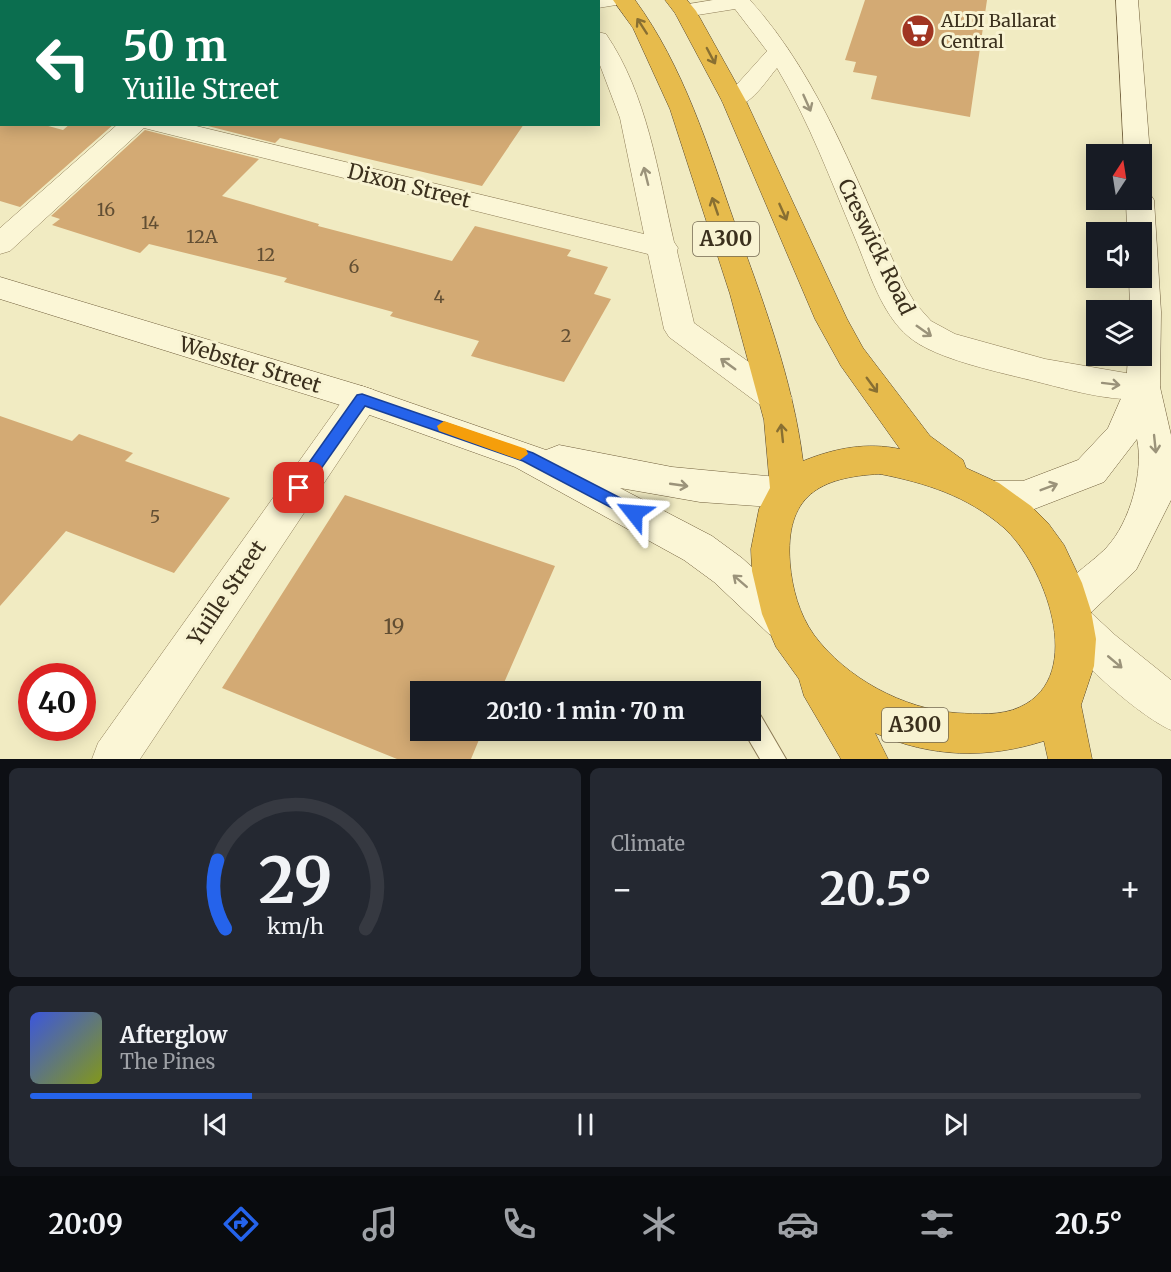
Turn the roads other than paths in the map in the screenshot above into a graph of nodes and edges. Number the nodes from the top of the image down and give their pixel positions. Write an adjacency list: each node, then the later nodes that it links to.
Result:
1 (624, 0): 7 (highway, A300, one-way to 1)
2 (1127, 0): 11 (street)
3 (739, 1): 4 (street, Creswick Road); 6 (street, Creswick Road)
4 (681, 5): 7 (highway); 8 (highway, A300, one-way to 8)
5 (600, 42): 13 (street, one-way to 5)
6 (780, 51): 8 (street); 16 (street, Creswick Road, one-way to 16)
7 (660, 58): 17 (highway, A300, one-way to 7)
8 (734, 101): 20 (highway, A300, one-way to 20)
9 (133, 126): 12 (street)
10 (162, 126): 13 (street, Dixon Street)
11 (1136, 144)
12 (0, 244)
13 (664, 248): 17 (street, one-way to 13)
14 (0, 288): 18 (street, Webster Street)
15 (1144, 288): 16 (street)
16 (1143, 387): 20 (street, one-way to 16); 22 (street, one-way to 22)
17 (776, 398): 21 (highway, A300, one-way to 17)
18 (362, 399): 19 (street, Webster Street); 27 (street, Yuille Street)
19 (499, 445): 21 (street, Webster Street, one-way to 21); 23 (street, Webster Street, one-way to 19)
20 (977, 488): 21 (highway, A300); 22 (highway, A300)
21 (788, 492): 23 (highway, A300)
22 (1072, 614): 24 (highway, A300); 25 (street, one-way to 25)
23 (792, 635): 24 (highway, A300); 29 (highway, A300)
24 (1059, 702): 30 (highway)
25 (1171, 708)
26 (761, 737): 28 (lane)
27 (114, 759)
28 (774, 759)
29 (866, 759)
30 (1070, 759)

